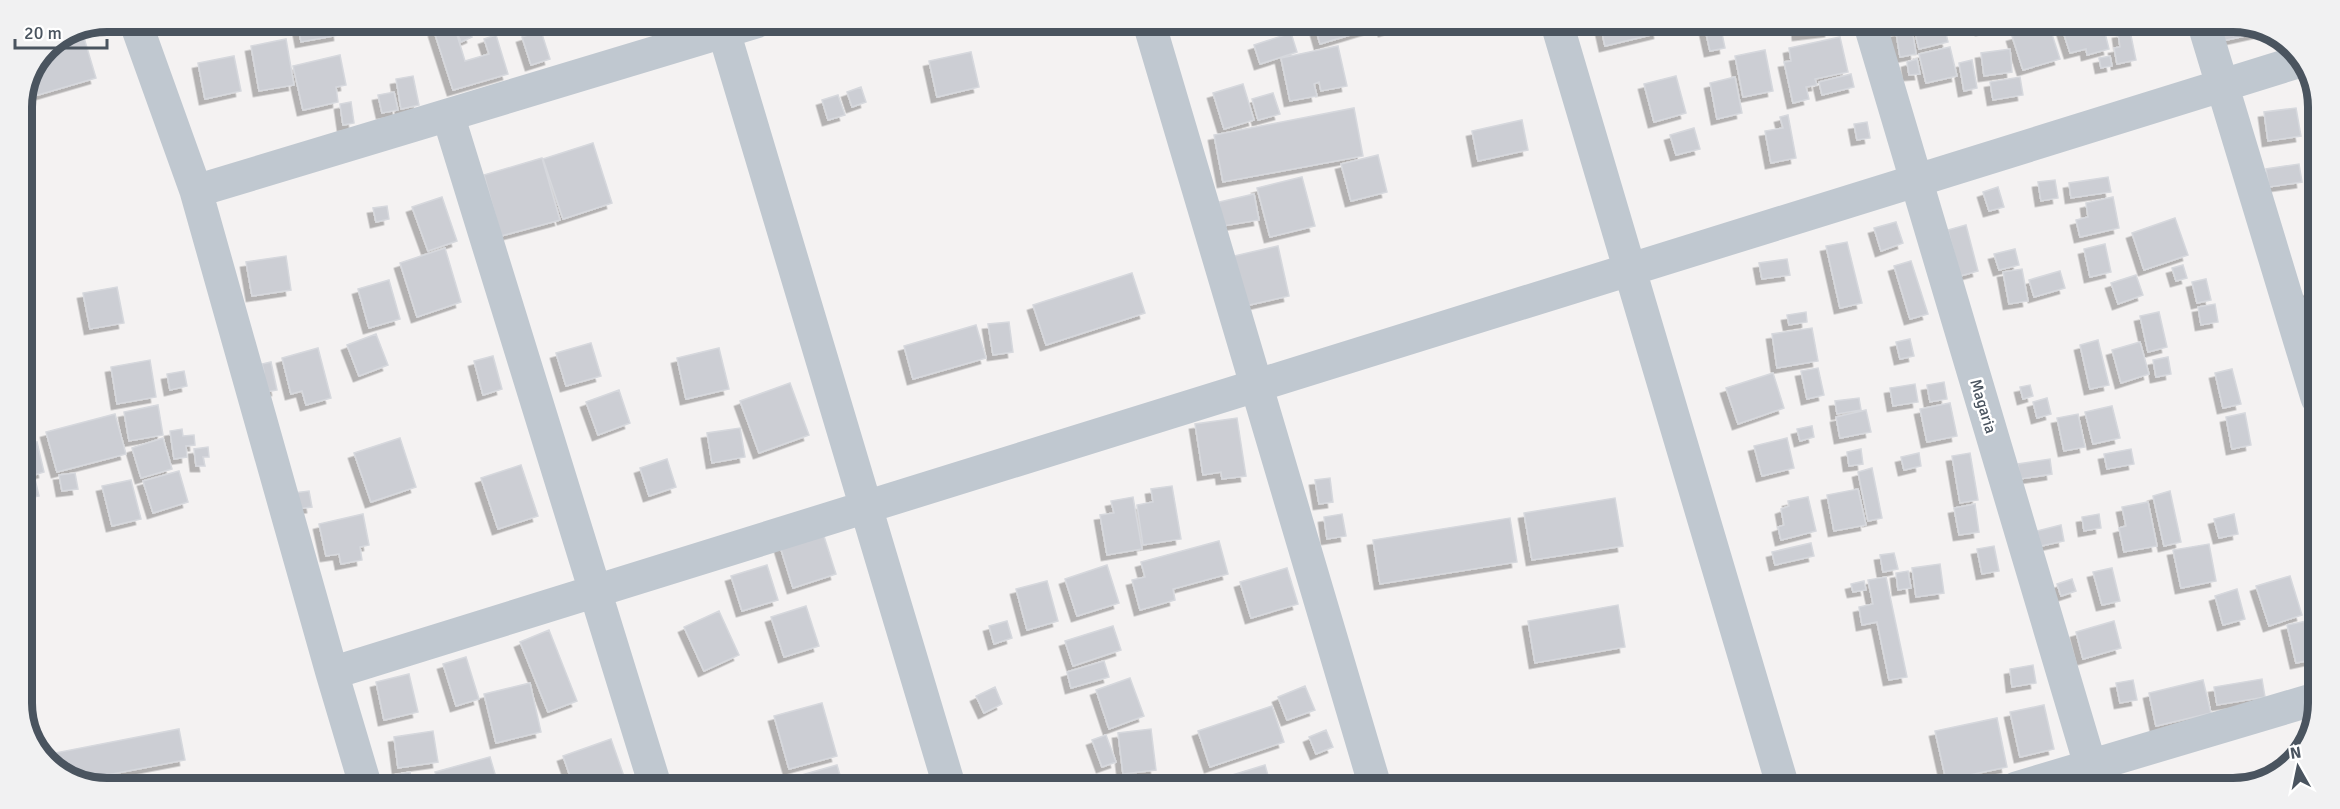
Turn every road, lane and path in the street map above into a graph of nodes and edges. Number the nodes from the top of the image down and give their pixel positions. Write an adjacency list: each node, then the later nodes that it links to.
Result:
1 (139, 32): 12 (street)
2 (707, 32): 10 (street)
3 (724, 32): 16 (street)
4 (1152, 32): 15 (street)
5 (1559, 32): 13 (street)
6 (1872, 32): 11 (street, Magaria)
7 (2206, 32): 9 (street)
8 (2295, 63): 9 (street)
9 (2222, 86): 11 (street); 14 (street)
10 (448, 115): 12 (street); 17 (street)
11 (1917, 180): 13 (street); 20 (street, Magaria)
12 (196, 191): 18 (street)
13 (1630, 269): 15 (street); 25 (street)
14 (2308, 368)
15 (1256, 385): 16 (street); 24 (street)
16 (866, 507): 17 (street); 23 (street)
17 (594, 591): 18 (street); 22 (street)
18 (332, 673): 21 (street)
19 (2308, 701): 20 (street)
20 (2094, 776)
21 (363, 778)
22 (653, 778)
23 (947, 778)
24 (1373, 778)
25 (1781, 778)

